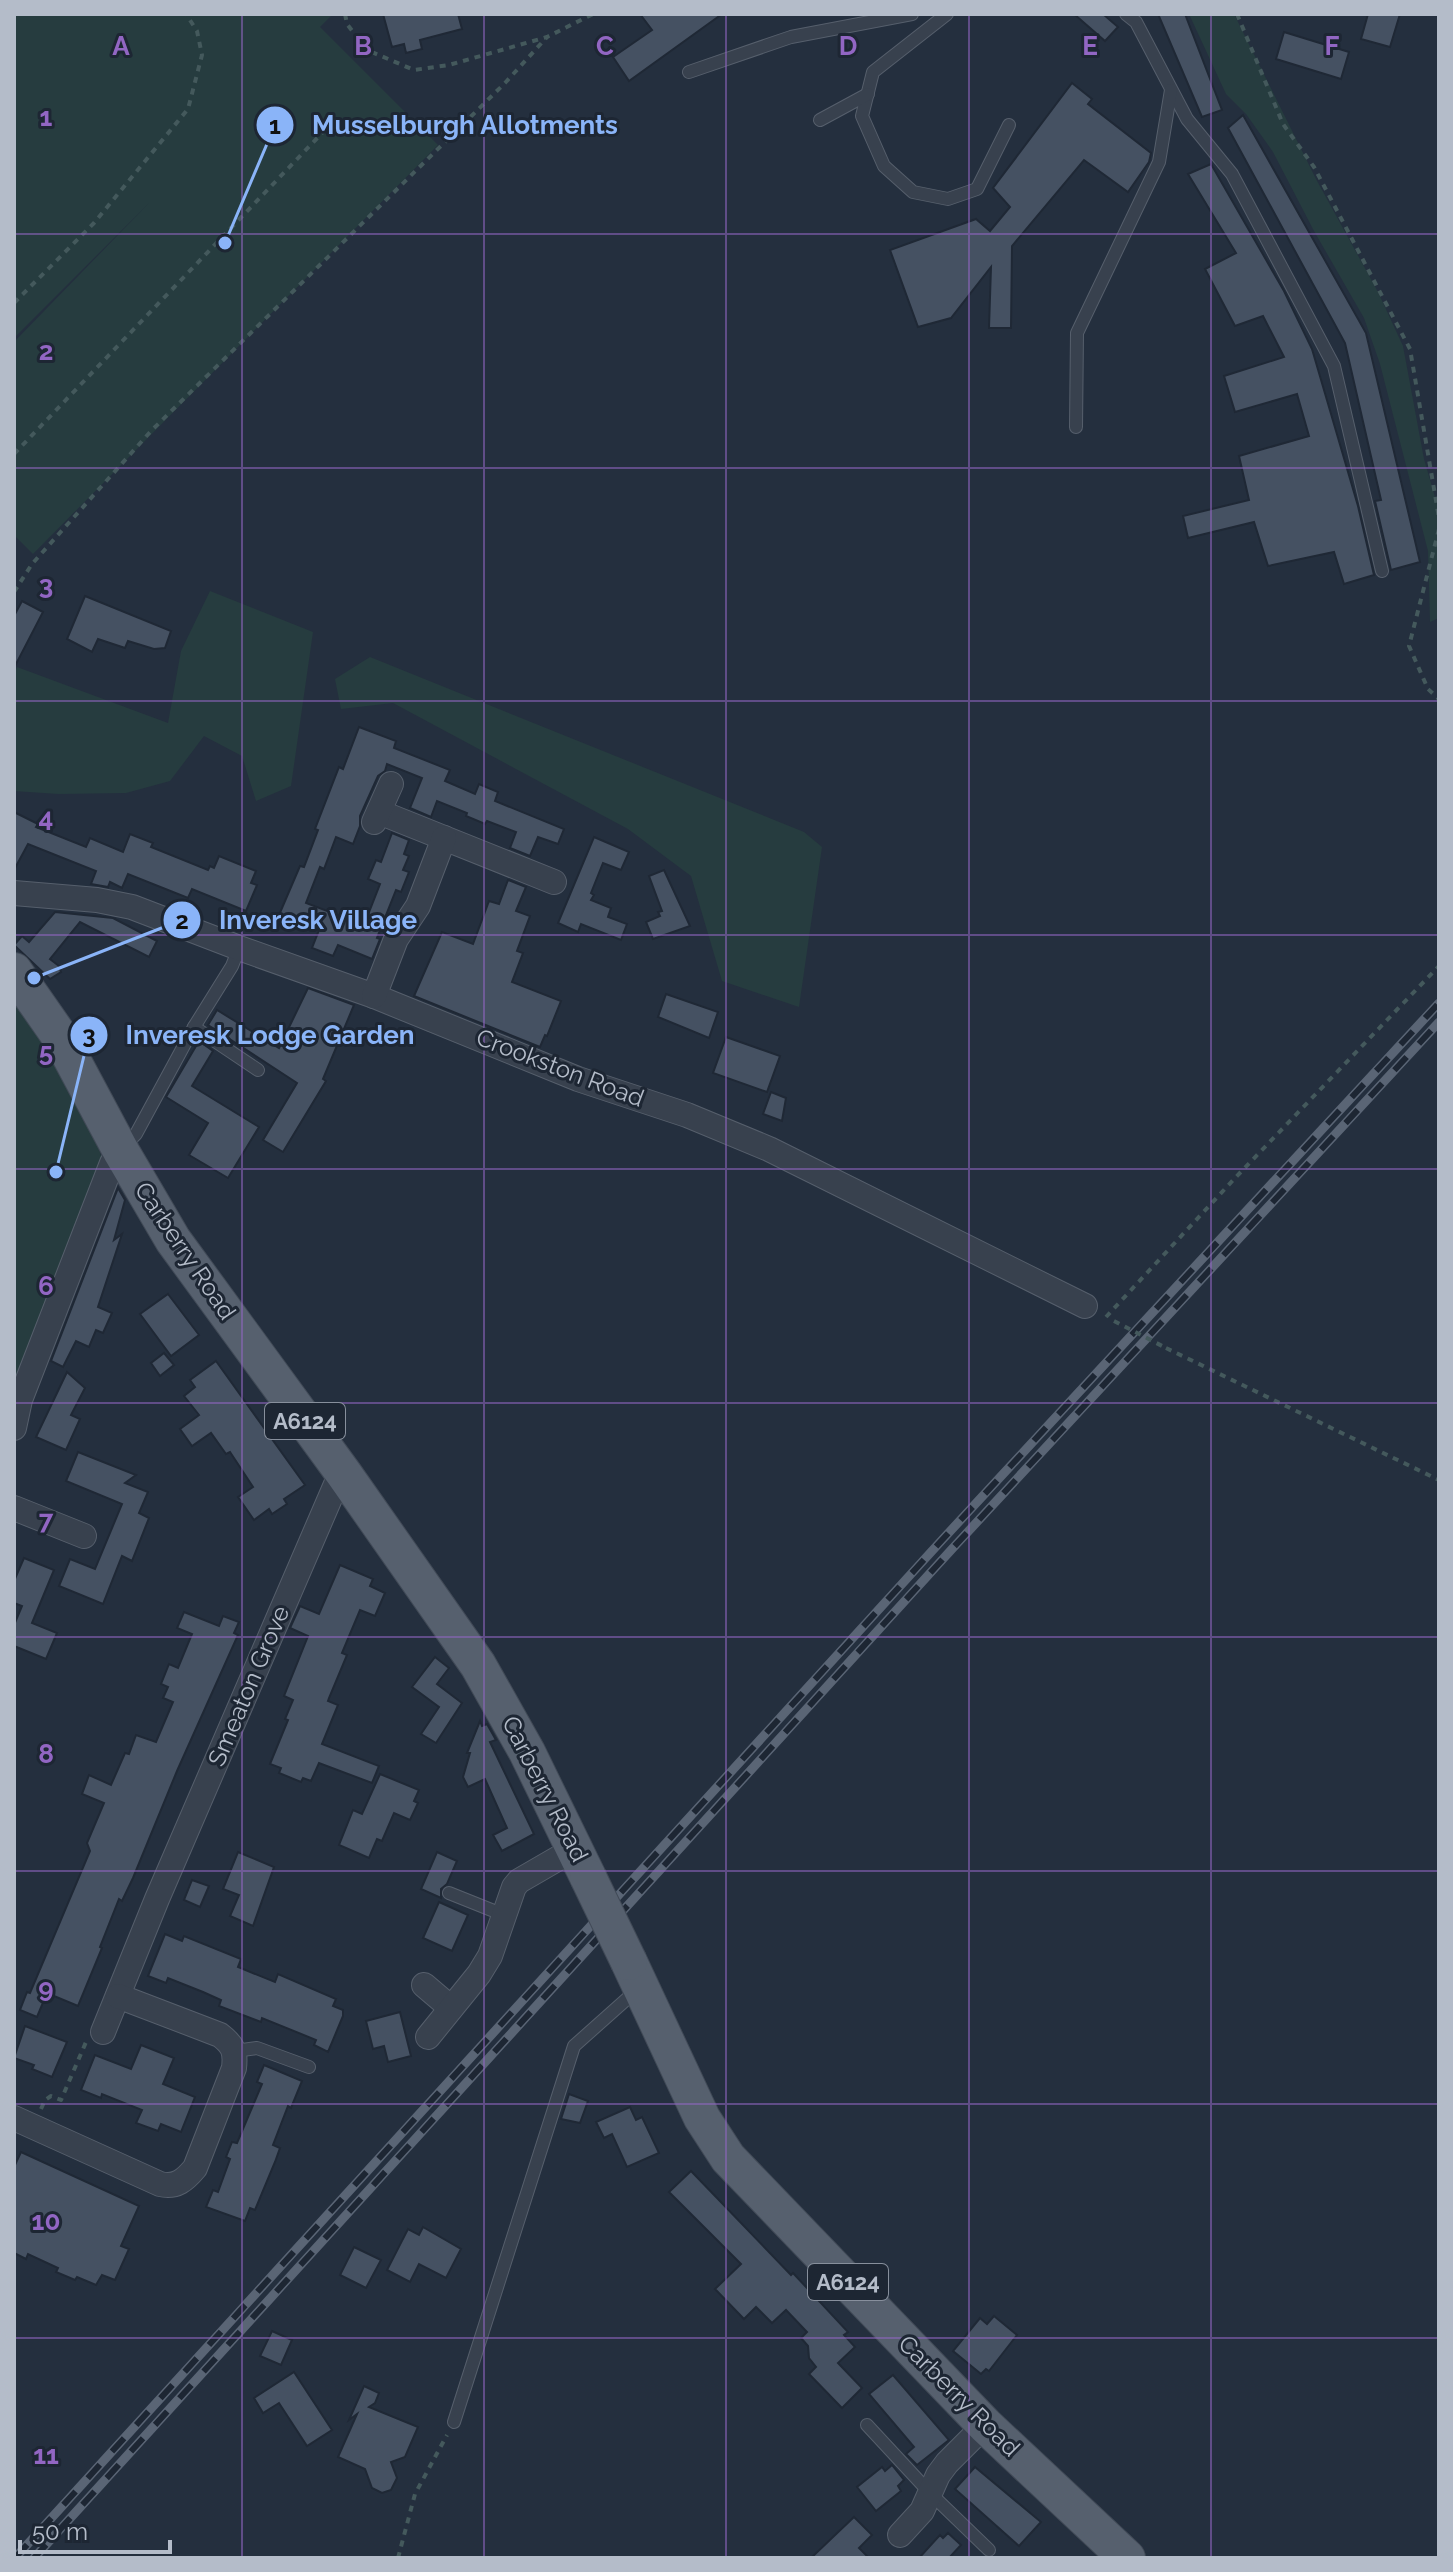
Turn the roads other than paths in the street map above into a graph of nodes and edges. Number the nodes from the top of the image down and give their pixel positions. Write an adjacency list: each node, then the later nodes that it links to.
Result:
1 (912, 14): 4 (lane)
2 (947, 14): 6 (lane)
3 (1126, 14): 5 (lane)
4 (689, 72)
5 (1171, 89): 9 (lane); 10 (lane)
6 (868, 94): 7 (lane); 8 (lane)
7 (820, 120)
8 (1009, 125)
9 (1076, 427)
10 (1382, 571)
11 (391, 784): 12 (street)
12 (444, 838): 13 (street); 17 (street)
13 (554, 882)
14 (14, 893): 15 (street, Crookston Road)
15 (239, 948): 17 (street, Crookston Road); 18 (lane)
16 (14, 971): 20 (main road, Carberry Road / A6124)
17 (374, 996): 21 (street, Crookston Road)
18 (194, 1027): 19 (lane); 20 (lane)
19 (258, 1070)
20 (121, 1152): 22 (street); 23 (main road, Carberry Road / A6124)
21 (1095, 1312)
22 (14, 1428)
23 (344, 1474): 26 (main road, Carberry Road / A6124); 31 (street, Smeaton Grove)
24 (14, 1508): 25 (street)
25 (84, 1536)
26 (582, 1862): 28 (street); 29 (main road, Carberry Road / A6124, bridge)
27 (449, 1893): 28 (lane)
28 (504, 1915): 32 (street)
29 (634, 1974): 38 (lane); 40 (main road, Carberry Road / A6124)
30 (424, 1985): 32 (street)
31 (118, 1996): 33 (street, Smeaton Grove); 35 (street)
32 (451, 2008): 34 (street)
33 (103, 2032)
34 (428, 2037)
35 (235, 2051): 36 (lane); 37 (street)
36 (309, 2067)
37 (14, 2118)
38 (454, 2422)
39 (867, 2425): 41 (lane)
40 (985, 2425): 41 (street); 44 (main road, Carberry Road / A6124)
41 (931, 2494): 42 (street); 43 (lane)
42 (900, 2535)
43 (989, 2550)
44 (1127, 2558)

